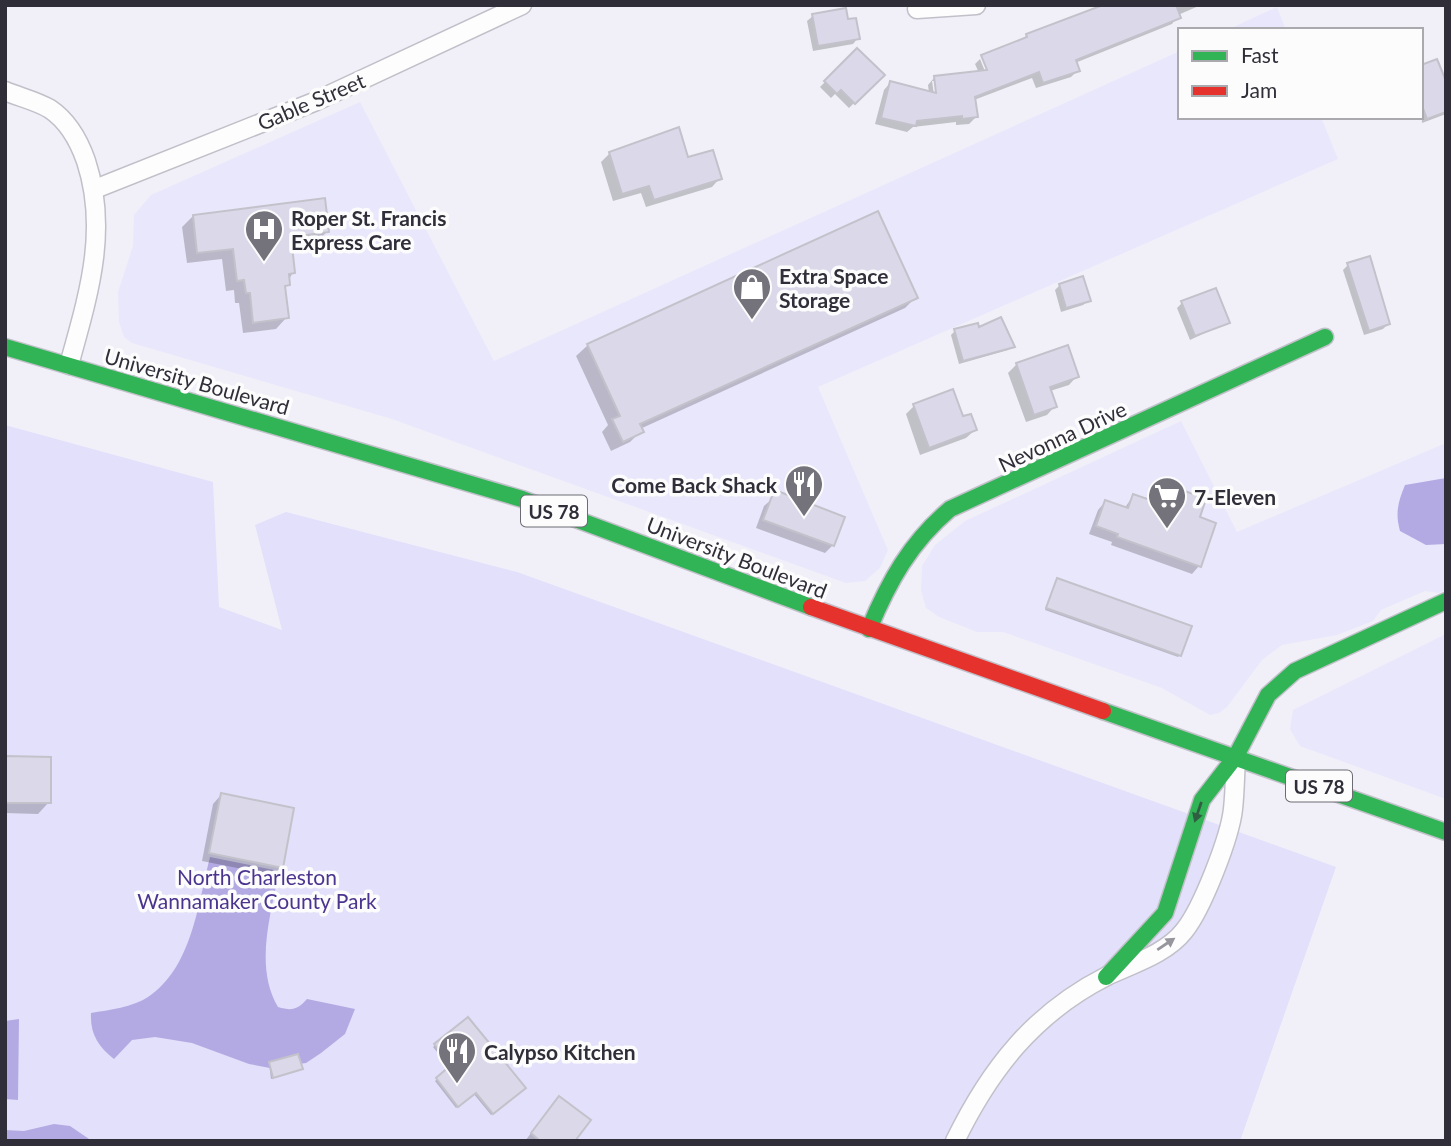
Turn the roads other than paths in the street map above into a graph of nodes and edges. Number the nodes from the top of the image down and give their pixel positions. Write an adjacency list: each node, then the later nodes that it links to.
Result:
1 (522, 5): 5 (street, Gable Street)
2 (976, 5): 3 (street)
3 (917, 9)
4 (5, 91): 5 (street)
5 (95, 189): 8 (street)
6 (1325, 337): 10 (main road, Nevonna Drive)
7 (5, 347): 8 (main road, University Boulevard / US 78)
8 (69, 365): 10 (main road, University Boulevard / US 78)
9 (1446, 601): 11 (main road)
10 (869, 629): 11 (main road, University Boulevard / US 78)
11 (1236, 756): 12 (main road, University Boulevard / US 78); 13 (main road, one-way to 13); 13 (street, one-way to 11)
12 (1446, 832)
13 (1107, 976): 14 (street)
14 (955, 1141)

